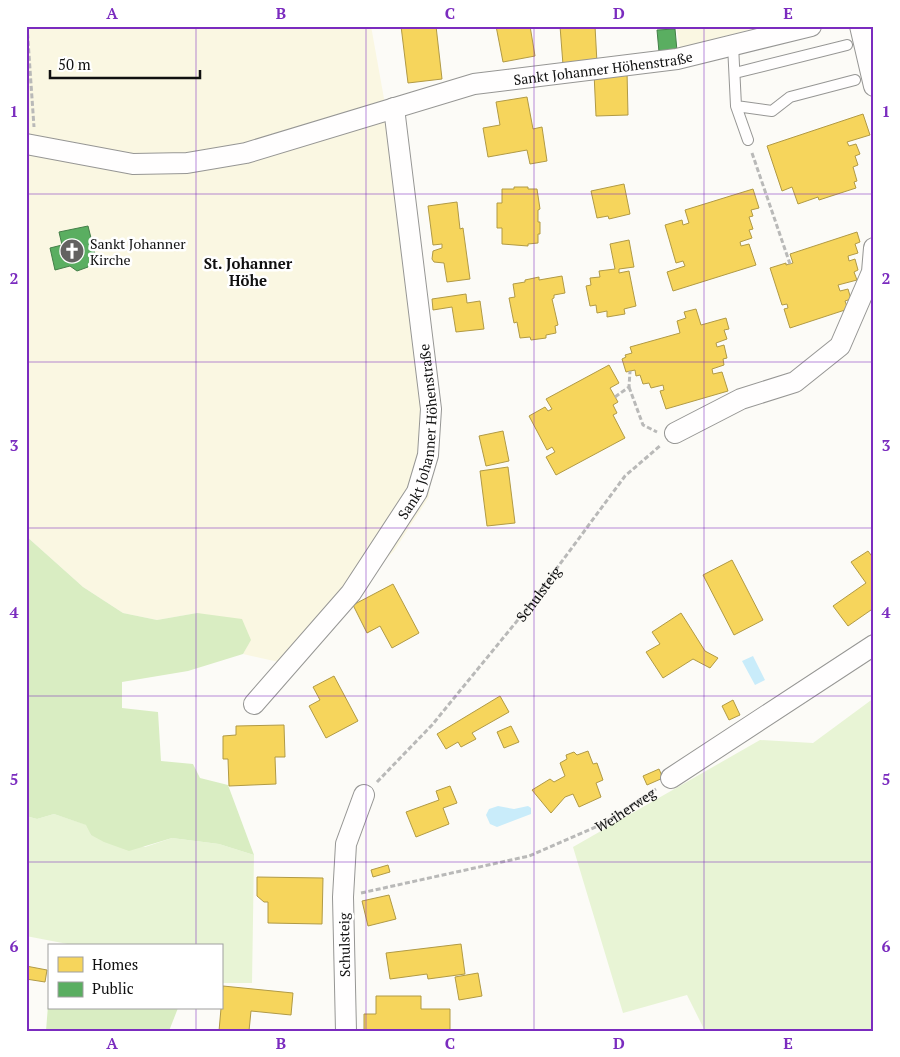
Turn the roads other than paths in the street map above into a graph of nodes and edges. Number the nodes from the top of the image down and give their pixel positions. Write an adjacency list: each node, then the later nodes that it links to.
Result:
1 (811, 26): 3 (street, Sankt Johanner Höhenstraße)
2 (860, 26): 7 (street)
3 (733, 45): 5 (lane); 9 (street, Sankt Johanner Höhenstraße)
4 (846, 46): 5 (lane)
5 (735, 73): 8 (lane)
6 (855, 80): 8 (lane)
7 (874, 86)
8 (736, 106): 10 (lane)
9 (394, 108): 11 (street, Sankt Johanner Höhenstraße); 15 (street, Sankt Johanner Höhenstraße)
10 (748, 140)
11 (31, 146)
12 (874, 248): 13 (street)
13 (675, 433)
14 (874, 645): 16 (street)
15 (254, 704)
16 (671, 778)
17 (364, 795): 18 (street, Schulsteig)
18 (346, 1031)

